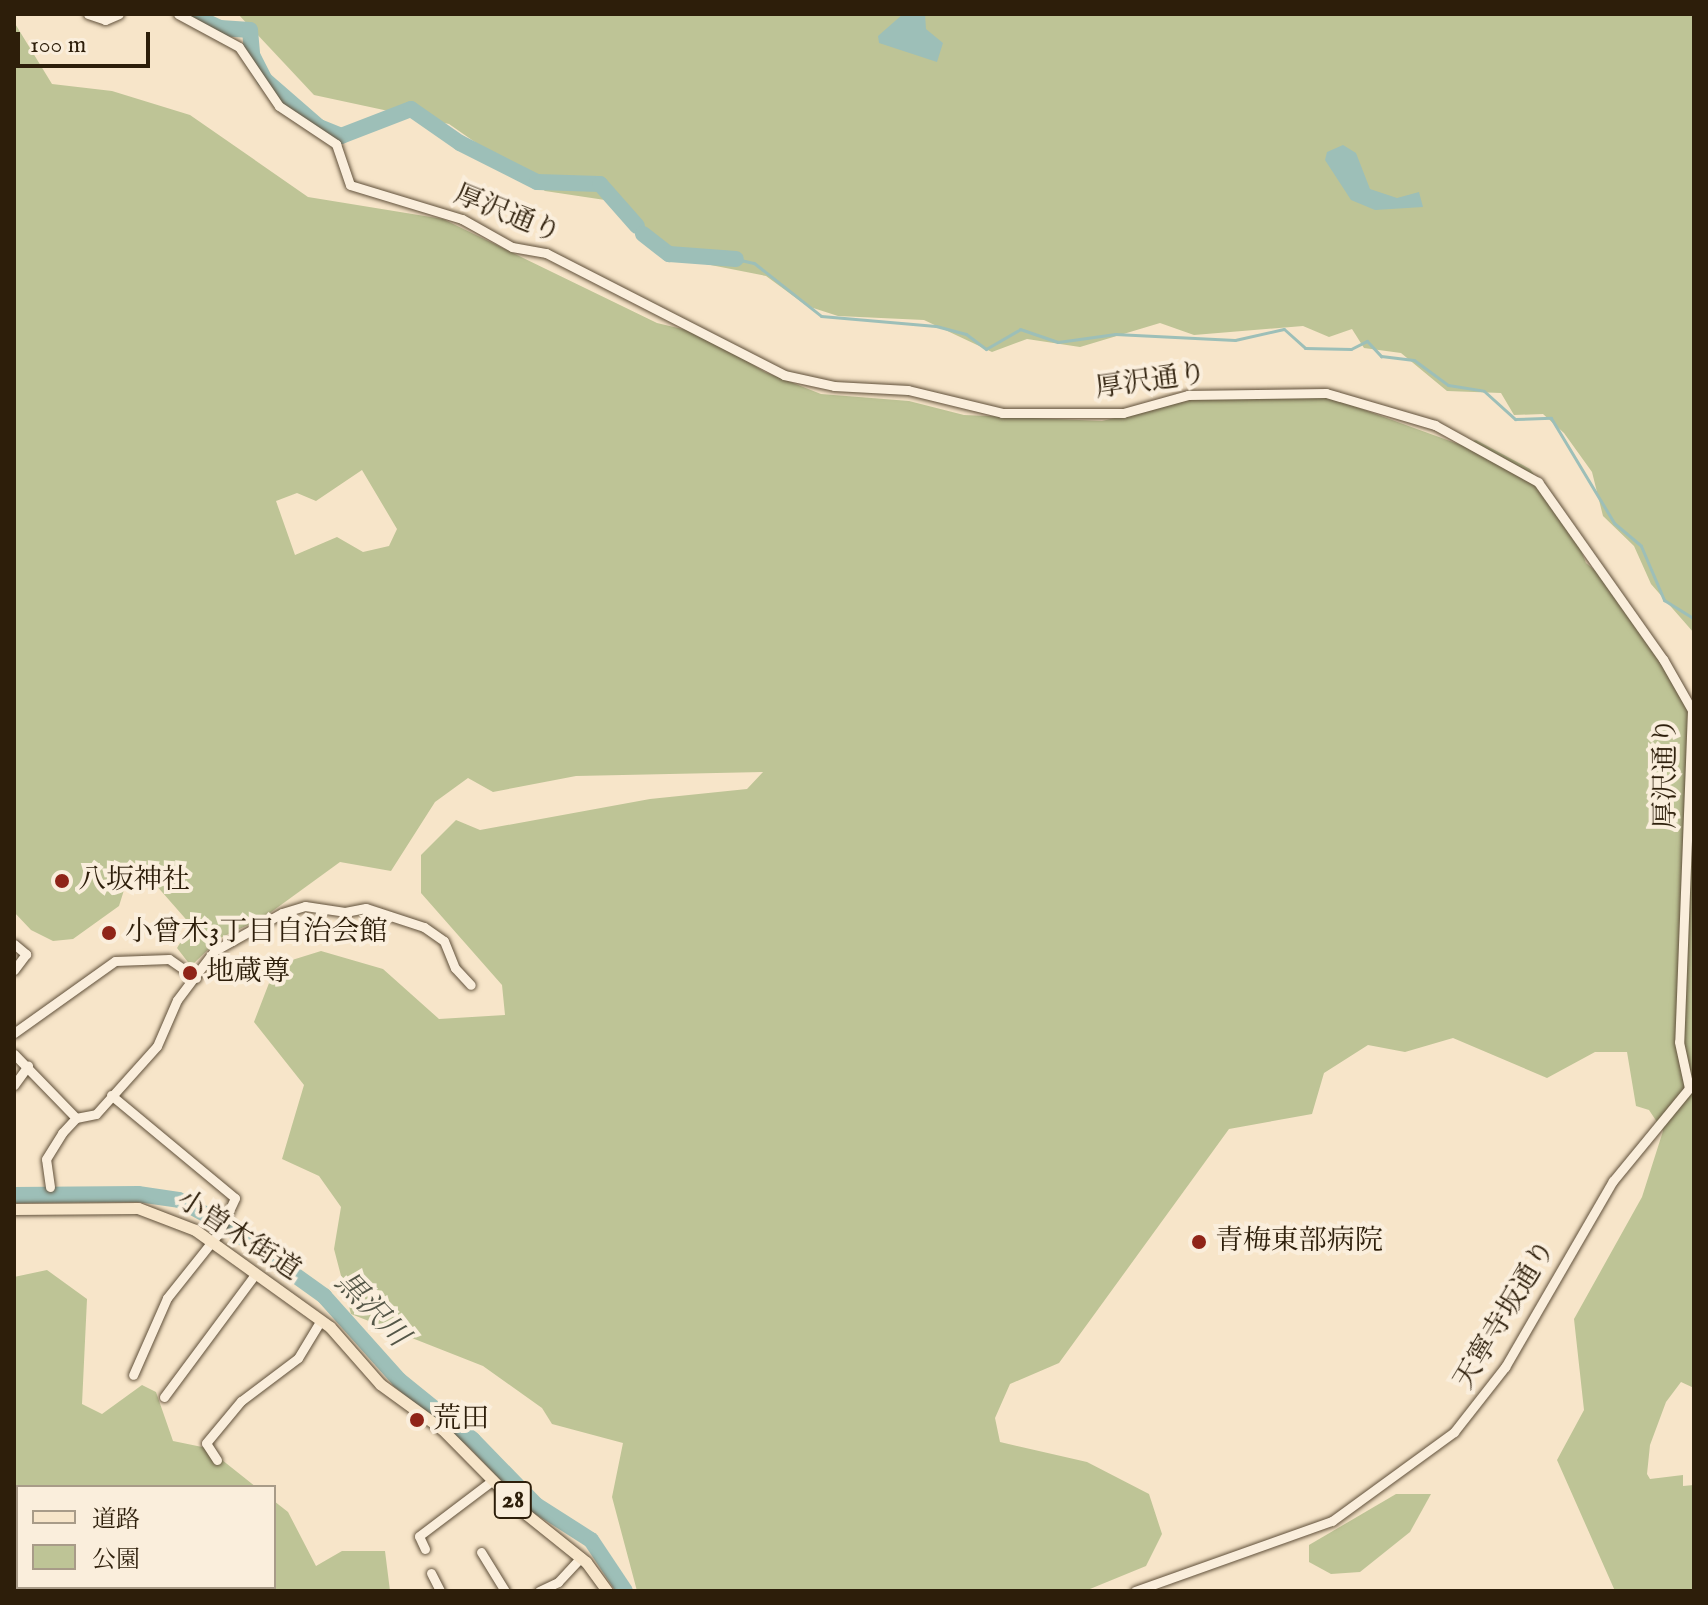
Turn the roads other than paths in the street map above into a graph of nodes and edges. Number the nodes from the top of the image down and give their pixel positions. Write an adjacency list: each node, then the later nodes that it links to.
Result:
1 (88, 14): 2 (street)
2 (119, 14)
3 (178, 14): 12 (street, 厚沢通り)
4 (14, 944): 5 (street)
5 (14, 970)
6 (196, 978): 7 (street); 8 (street); 13 (street)
7 (471, 985)
8 (14, 1033)
9 (14, 1054): 10 (street)
10 (28, 1066): 11 (street); 14 (street)
11 (14, 1085)
12 (1691, 1086): 32 (street, 天寧寺坂通り)
13 (111, 1095): 14 (street); 17 (street)
14 (76, 1118): 15 (street)
15 (50, 1187)
16 (14, 1209): 17 (main road, 小曽木街道 / 28)
17 (215, 1238): 18 (main road, 小曽木街道 / 28); 20 (street)
18 (256, 1273): 19 (main road, 小曽木街道 / 28); 21 (street)
19 (321, 1320): 22 (street); 23 (main road, 小曽木街道 / 28)
20 (133, 1375)
21 (164, 1397)
22 (217, 1460)
23 (493, 1480): 24 (street); 26 (main road, 小曽木街道 / 28)
24 (425, 1549)
25 (487, 1555): 29 (street)
26 (581, 1557): 30 (street); 31 (main road, 小曽木街道 / 28)
27 (431, 1573): 28 (street)
28 (440, 1591)
29 (505, 1591)
30 (544, 1591)
31 (607, 1591)
32 (1135, 1591)

